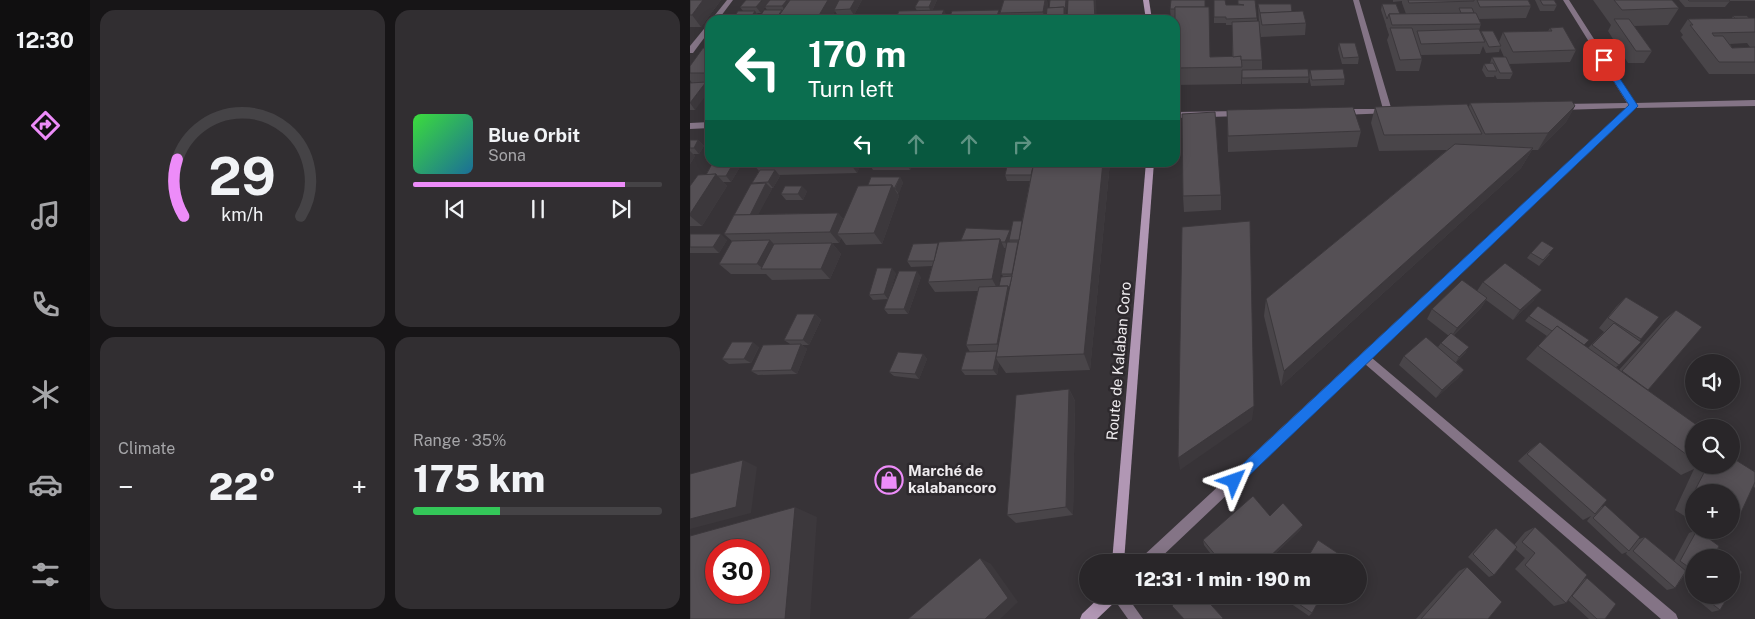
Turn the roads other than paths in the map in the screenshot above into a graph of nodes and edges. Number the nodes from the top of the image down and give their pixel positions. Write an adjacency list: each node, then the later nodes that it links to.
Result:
1 (730, 0): 5 (street)
2 (1146, 0): 6 (main road)
3 (1356, 0): 12 (street)
4 (1566, 0): 10 (street)
5 (718, 15)
6 (1148, 15)
7 (705, 32): 8 (street)
8 (690, 51)
9 (1755, 103): 10 (street)
10 (1633, 106): 11 (street); 20 (street)
11 (1555, 108)
12 (1388, 111): 13 (street); 14 (street)
13 (1398, 111)
14 (1330, 112)
15 (1253, 114): 16 (street)
16 (1180, 116)
17 (705, 125): 18 (street)
18 (690, 126)
19 (1150, 167): 21 (main road, Route de Kalaban Coro)
20 (1365, 358): 22 (street); 27 (street)
21 (1119, 554)
22 (1156, 554)
23 (1103, 604): 25 (main road)
24 (1125, 604): 26 (street)
25 (1087, 619)
26 (1136, 619)
27 (1671, 619)

